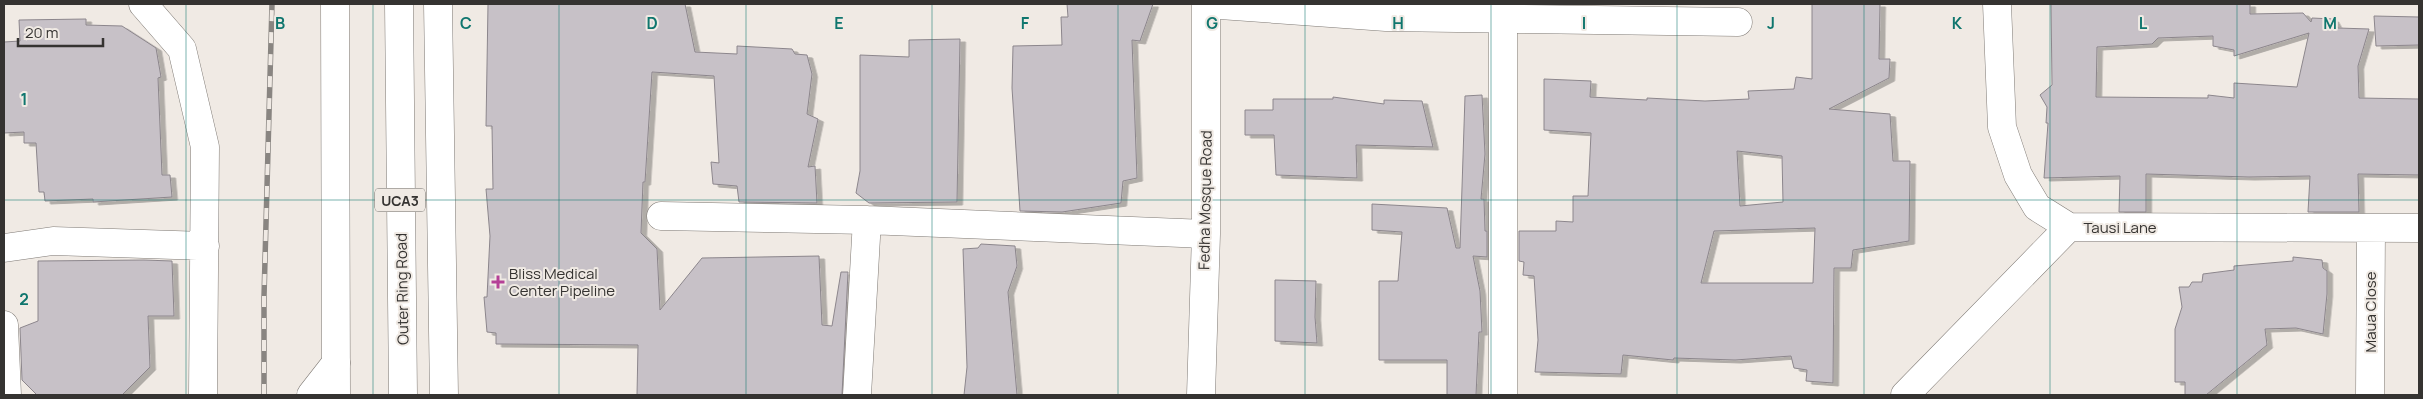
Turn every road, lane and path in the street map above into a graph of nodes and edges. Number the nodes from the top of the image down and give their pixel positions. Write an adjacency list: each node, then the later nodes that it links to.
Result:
1 (143, 4): 15 (street)
2 (334, 4): 18 (street)
3 (399, 4): 23 (street, Outer Ring Road / UCA3)
4 (438, 4): 24 (street, UCA3)
5 (1206, 4): 7 (street); 14 (street, Fedha Mosque Road)
6 (1997, 4): 11 (street, Tausi Lane)
7 (1502, 20): 8 (street); 27 (street)
8 (1738, 22)
9 (661, 216): 10 (street)
10 (867, 220): 14 (street); 25 (street)
11 (2069, 227): 13 (street, Tausi Lane); 28 (street)
12 (2419, 228): 13 (street, Tausi Lane)
13 (2371, 229): 29 (street, Maua Close)
14 (1206, 234): 26 (street, Fedha Mosque Road)
15 (205, 246): 16 (street); 20 (street)
16 (4, 248)
17 (4, 325): 19 (street)
18 (336, 363): 21 (street); 22 (street)
19 (8, 395)
20 (203, 395)
21 (310, 395)
22 (336, 395)
23 (403, 395)
24 (444, 395)
25 (856, 395)
26 (1202, 395)
27 (1503, 395)
28 (1905, 395)
29 (2370, 395)

